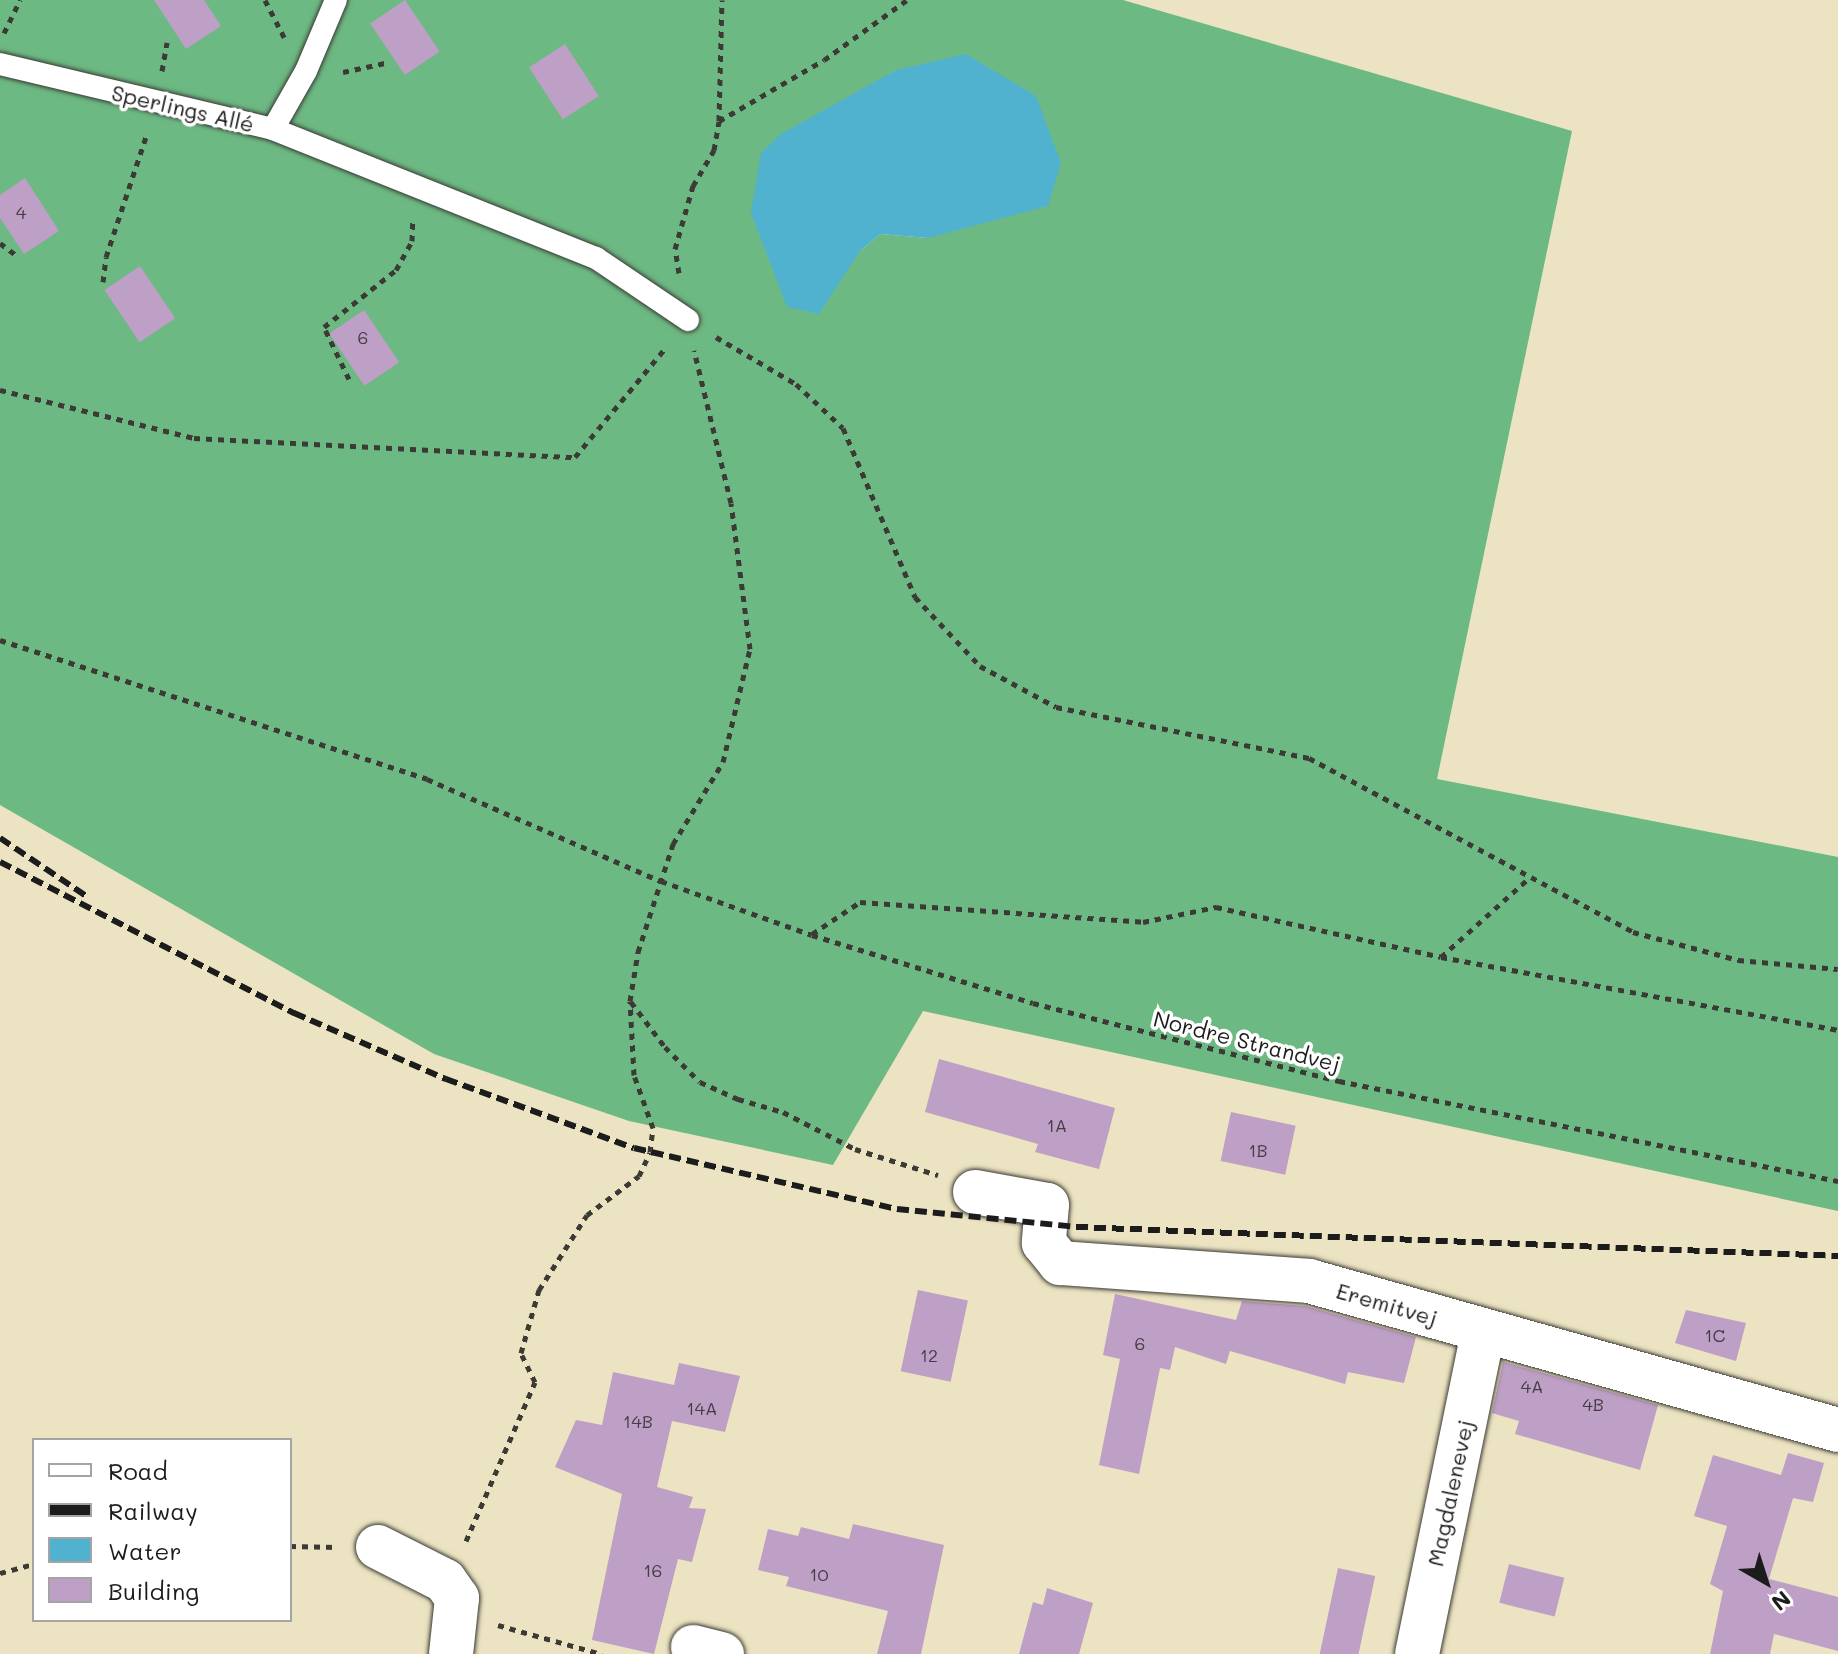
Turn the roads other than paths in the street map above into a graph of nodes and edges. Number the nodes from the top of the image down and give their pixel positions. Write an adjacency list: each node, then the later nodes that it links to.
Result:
1 (336, 0): 3 (lane, Sperlings Allé)
2 (0, 64): 3 (lane, Sperlings Allé)
3 (273, 129): 4 (lane)
4 (688, 320)
5 (975, 1192): 6 (street, Eremitvej)
6 (1483, 1332): 7 (street, Eremitvej); 10 (street, Magdalenevej)
7 (1838, 1430)
8 (378, 1547): 9 (street)
9 (452, 1616)
10 (1417, 1654)

